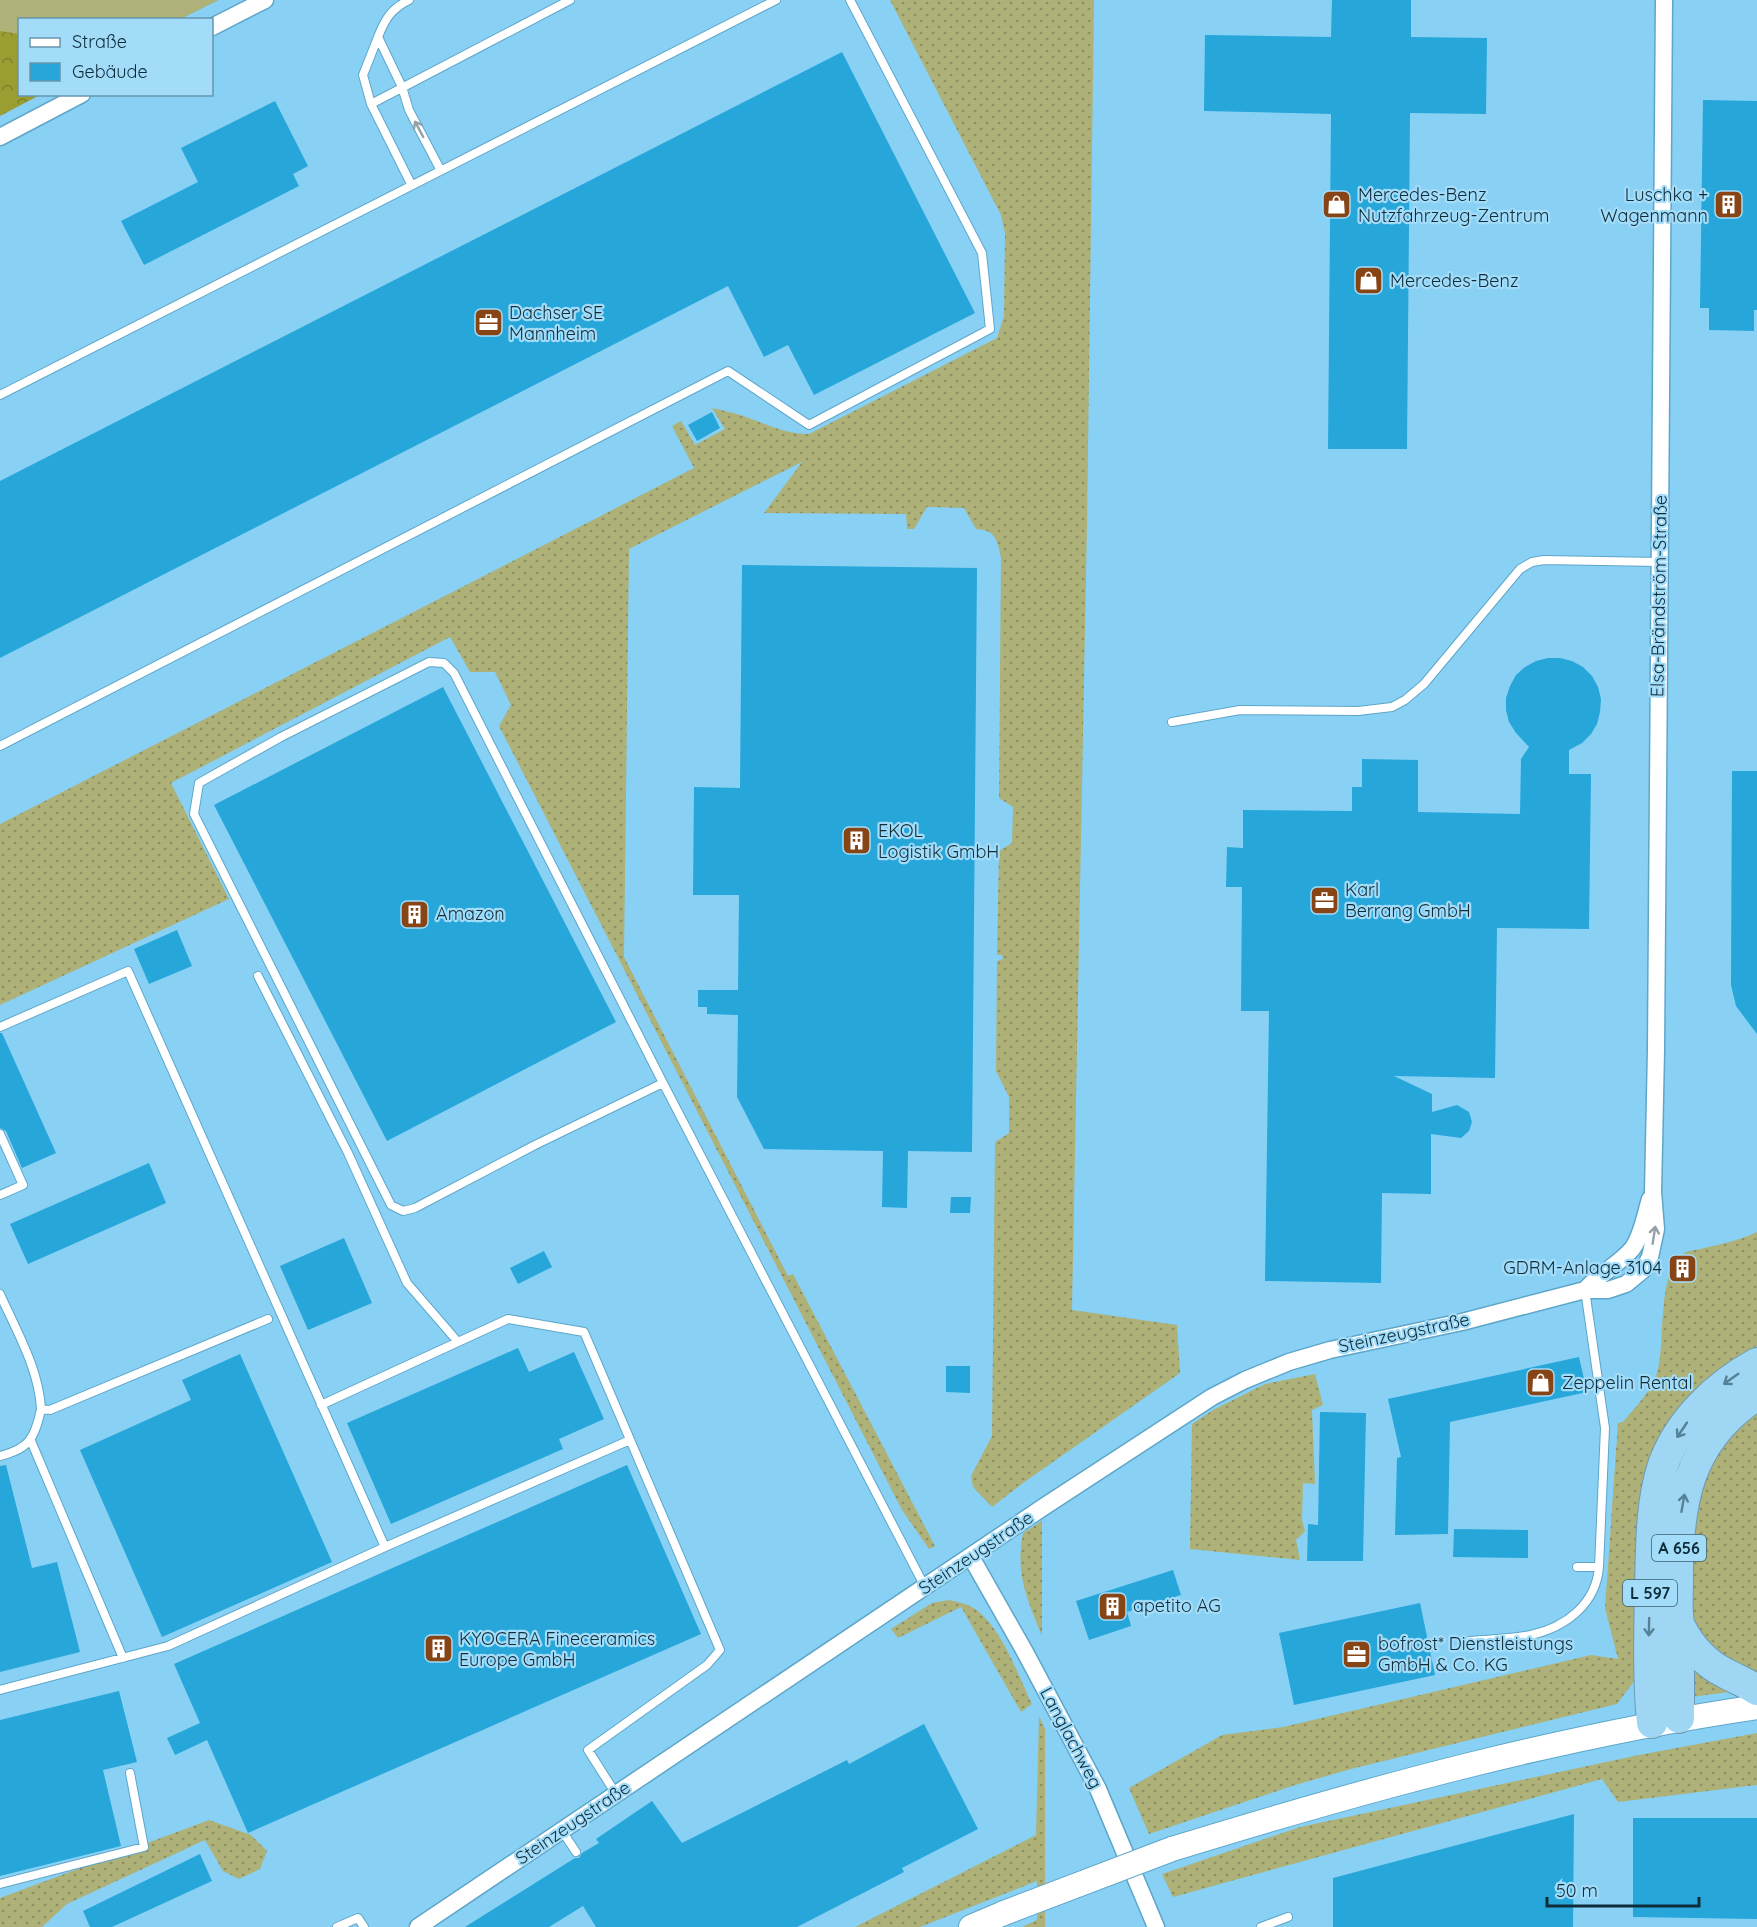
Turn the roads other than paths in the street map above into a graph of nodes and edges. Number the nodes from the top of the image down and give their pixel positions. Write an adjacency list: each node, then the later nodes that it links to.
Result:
1 (264, 0): 7 (street)
2 (409, 0): 8 (lane)
3 (570, 0): 9 (lane)
4 (776, 0): 13 (lane)
5 (850, 0): 18 (lane)
6 (1664, 0): 16 (street, Elsa-Brändström-Straße)
7 (213, 26)
8 (378, 37): 9 (lane); 11 (lane)
9 (402, 87): 11 (lane); 13 (lane, one-way to 9)
10 (78, 96): 12 (street)
11 (371, 104): 14 (lane)
12 (0, 136)
13 (440, 169): 14 (lane)
14 (411, 184): 15 (lane)
15 (0, 394)
16 (1659, 562): 17 (lane); 24 (street, Elsa-Brändström-Straße)
17 (1172, 722)
18 (0, 746)
19 (258, 976): 27 (lane)
20 (0, 1027): 30 (lane)
21 (663, 1083): 21 (lane); 39 (lane)
22 (0, 1134): 23 (lane)
23 (0, 1195)
24 (1585, 1290): 36 (street, Steinzeugstraße); 38 (lane)
25 (0, 1294): 31 (lane)
26 (268, 1319): 31 (lane)
27 (458, 1342): 30 (lane); 32 (lane)
28 (1757, 1363): 46 (highway, L 597, one-way to 46)
29 (1757, 1395): 40 (highway, A 656, one-way to 29)
30 (321, 1405): 35 (lane)
31 (41, 1410): 33 (lane)
32 (630, 1440): 35 (lane); 48 (lane)
33 (32, 1441): 34 (lane); 42 (lane)
34 (0, 1456)
35 (385, 1546): 42 (lane)
36 (971, 1557): 39 (street, Steinzeugstraße); 57 (street, Langlachweg)
37 (1577, 1567): 38 (lane)
38 (1599, 1567): 41 (lane)
39 (925, 1588): 48 (street, Steinzeugstraße)
40 (1679, 1626): 44 (highway); 46 (highway, A 656)
41 (1470, 1641)
42 (123, 1658): 43 (lane)
43 (0, 1690)
44 (1757, 1690)
45 (1757, 1707): 46 (main road)
46 (1666, 1721): 56 (main road, bridge)
47 (130, 1773): 51 (lane)
48 (616, 1794): 49 (street, Steinzeugstraße)
49 (562, 1831): 50 (lane); 55 (street, Steinzeugstraße)
50 (576, 1852)
51 (0, 1884)
52 (1288, 1917): 58 (lane)
53 (337, 1927): 54 (lane)
54 (364, 1927)
55 (418, 1927)
56 (971, 1927)
57 (1156, 1927)
58 (1261, 1927)

